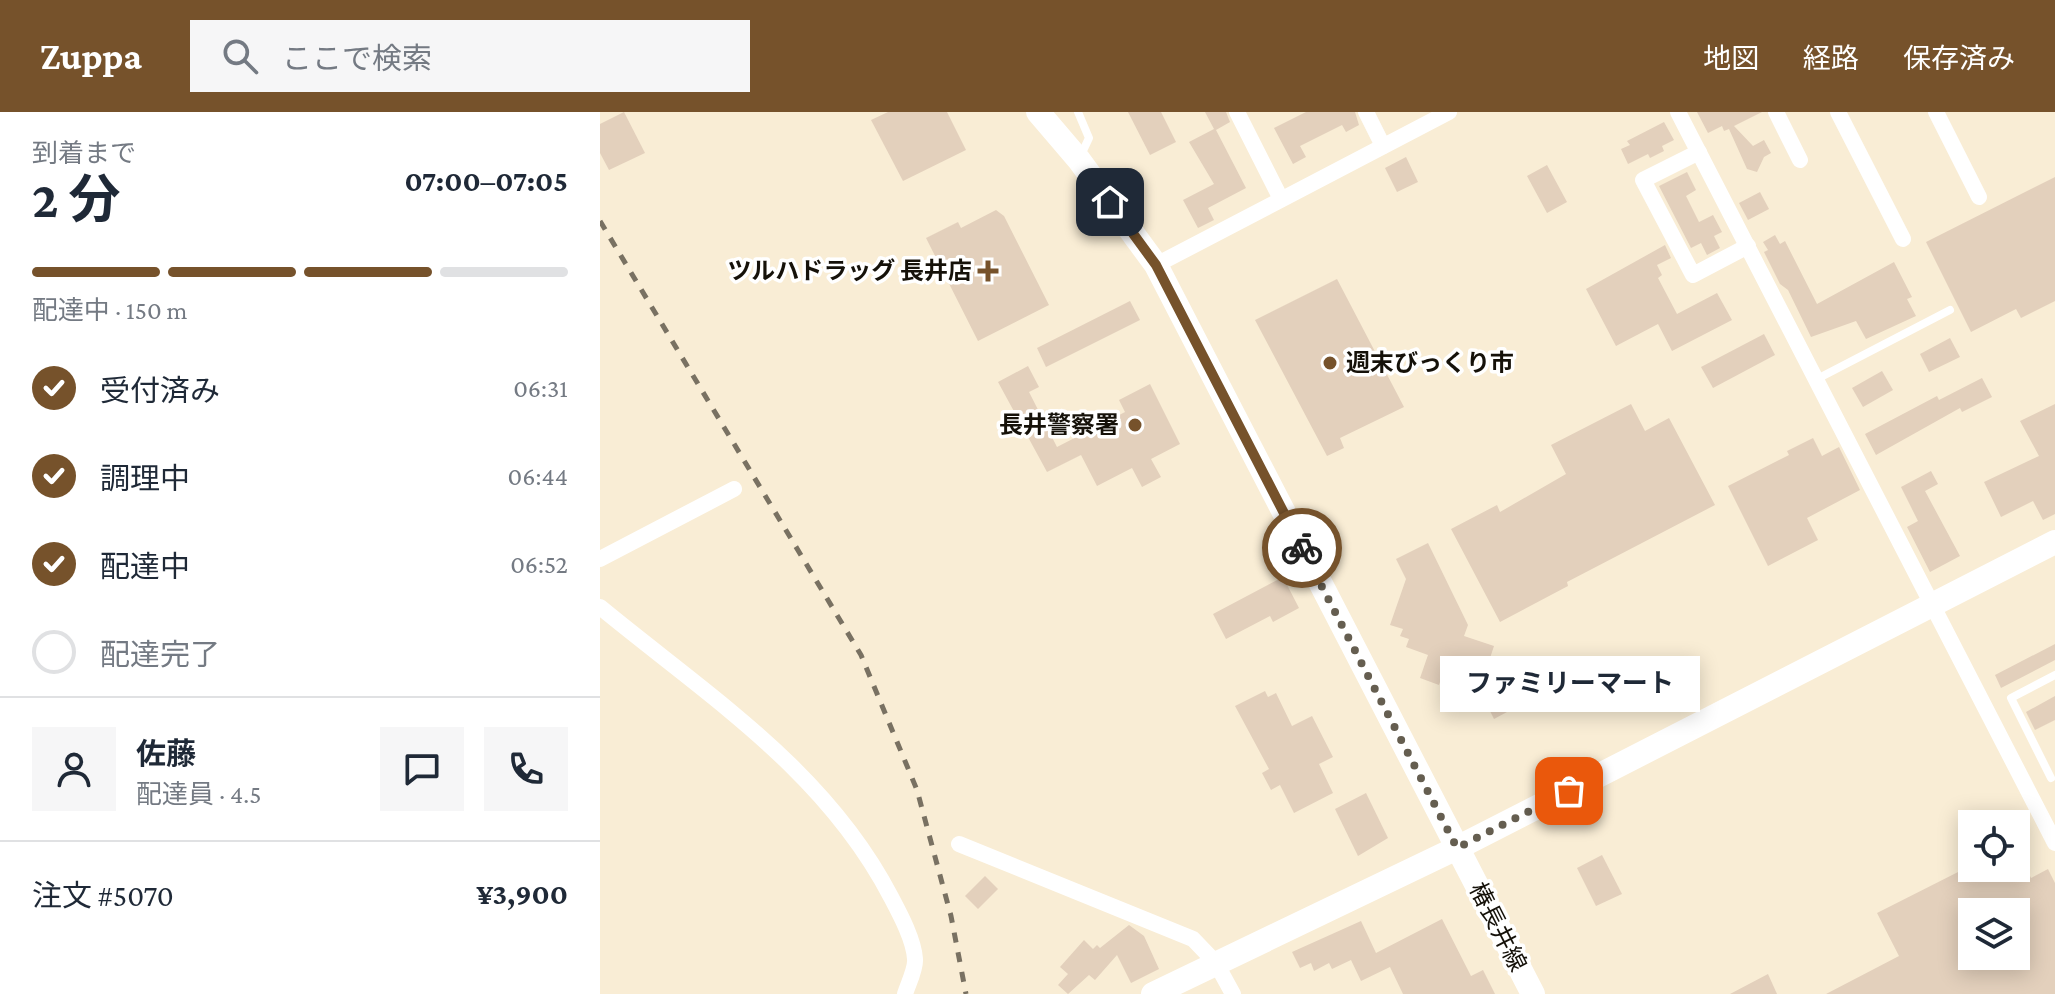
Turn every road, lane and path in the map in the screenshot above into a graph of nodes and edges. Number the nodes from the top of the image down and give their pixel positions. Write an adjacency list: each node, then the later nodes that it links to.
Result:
1 (1038, 112): 12 (main road, 椿長井線)
2 (1078, 112): 12 (lane)
3 (1237, 112): 15 (street)
4 (1366, 112): 10 (street)
5 (1449, 112): 10 (street)
6 (1678, 112): 11 (street)
7 (1776, 112): 13 (street)
8 (1838, 112): 16 (street)
9 (1936, 112): 14 (street)
10 (1383, 146): 15 (street)
11 (1699, 152): 17 (street); 17 (street)
12 (1079, 160): 18 (main road, 椿長井線)
13 (1800, 160)
14 (1979, 197)
15 (1281, 199): 18 (street)
16 (1903, 239)
17 (1748, 246): 20 (street)
18 (1156, 265): 30 (main road, 椿長井線)
19 (1950, 310): 20 (lane)
20 (1817, 379): 24 (street)
21 (734, 489): 23 (street)
22 (2055, 542): 24 (main road)
23 (600, 559)
24 (1934, 604): 28 (street); 30 (main road)
25 (600, 607): 32 (street)
26 (2055, 675): 27 (lane)
27 (2054, 780)
28 (2055, 843)
29 (959, 844): 31 (street)
30 (1457, 848): 31 (main road); 35 (main road, 椿長井線)
31 (1216, 963): 33 (main road); 34 (street)
32 (905, 994)
33 (1153, 994)
34 (1233, 994)
35 (1533, 994)

